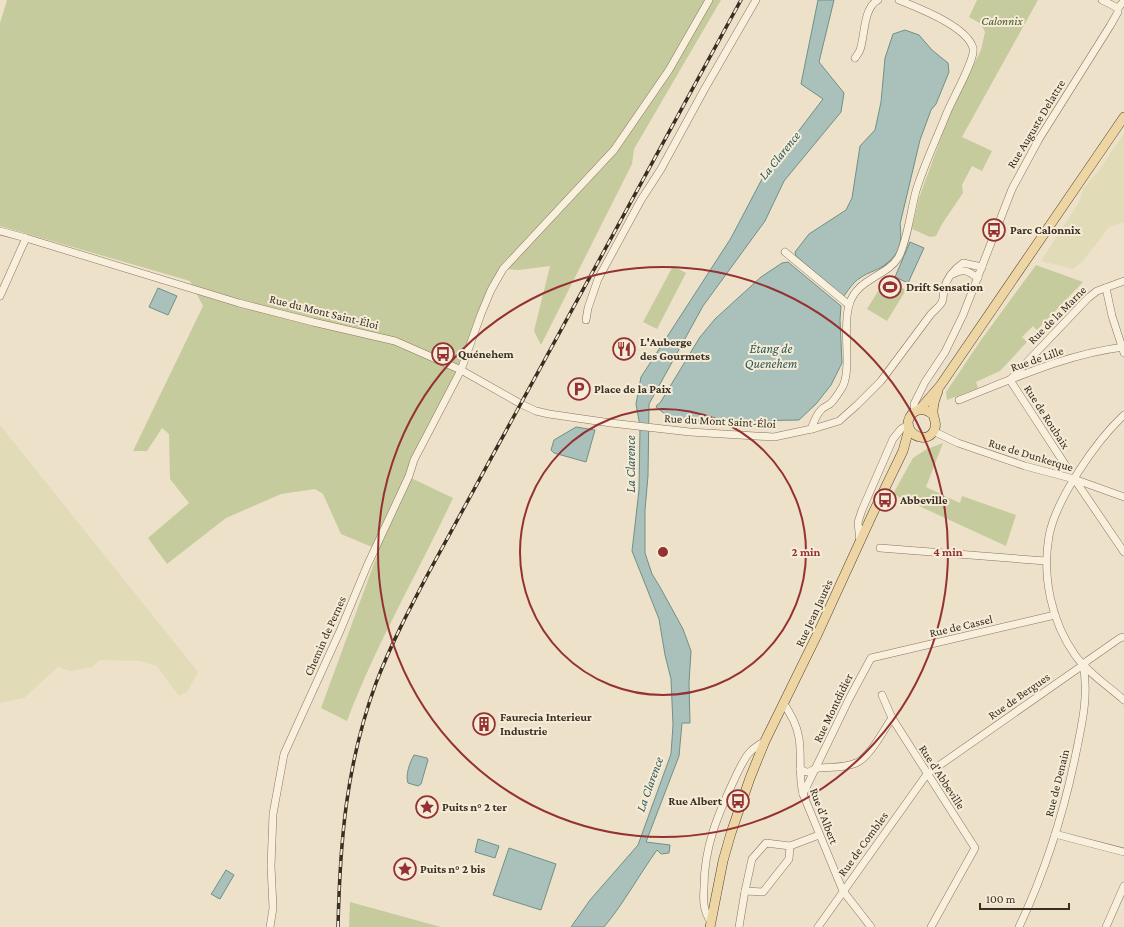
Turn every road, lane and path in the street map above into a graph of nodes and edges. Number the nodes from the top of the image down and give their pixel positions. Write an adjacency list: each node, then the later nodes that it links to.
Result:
1 (709, 0): 22 (street, Chemin de Pernes)
2 (756, 0): 20 (street)
3 (878, 0): 8 (street)
4 (898, 0): 19 (street)
5 (1102, 0): 7 (street)
6 (1124, 0): 7 (street, Rue Auguste Delattre)
7 (1118, 8): 13 (street, Rue Auguste Delattre)
8 (855, 58)
9 (1124, 117): 24 (main road)
10 (0, 231): 11 (street, Rue du Mont Saint-Éloi)
11 (26, 238): 18 (street); 22 (street, Rue du Mont Saint-Éloi)
12 (785, 252): 19 (street)
13 (982, 267): 14 (street, Rue du Mont Saint-Éloi); 15 (street, Rue Auguste Delattre)
14 (950, 276): 15 (street); 30 (street, Rue du Mont Saint-Éloi)
15 (978, 278): 26 (street, Rue Auguste Delattre)
16 (1124, 281): 17 (street, Rue de la Marne)
17 (1106, 288): 21 (street); 23 (street, Rue de la Marne)
18 (0, 296)
19 (849, 305): 30 (street)
20 (586, 320)
21 (1123, 349): 23 (street, Rue de Lille)
22 (461, 370): 30 (street, Rue du Mont Saint-Éloi); 62 (street, Chemin de Pernes)
23 (1010, 380): 25 (street, Rue de Lille); 34 (street, Rue de Roubaix)
24 (940, 386): 26 (main road); 27 (main road)
25 (959, 400)
26 (917, 410): 27 (main road); 29 (main road)
27 (933, 415): 31 (main road)
28 (1124, 415): 35 (street)
29 (908, 427): 32 (main road); 33 (main road, Rue Jean Jaurès); 37 (street)
30 (811, 429)
31 (933, 431): 32 (main road); 35 (street, Rue de Dunkerque)
32 (921, 437): 33 (main road, Rue Jean Jaurès)
33 (903, 451): 37 (main road, Rue Jean Jaurès)
34 (1066, 466)
35 (1074, 479): 36 (street, Rue de Dunkerque); 39 (street); 40 (street)
36 (1124, 497)
37 (860, 542): 47 (main road, Rue Jean Jaurès)
38 (880, 548): 40 (street)
39 (1124, 552)
40 (1046, 561): 41 (street)
41 (1055, 615): 43 (street, Rue de Cassel); 44 (street)
42 (1124, 637): 44 (street, Rue de Bergues)
43 (872, 658): 50 (street, Rue Montdidier)
44 (1084, 665): 46 (street); 52 (street, Rue de Bergues); 54 (street, Rue de Denain)
45 (882, 695): 48 (street, Rue d'Abbeville)
46 (1124, 700)
47 (784, 704): 49 (main road, Rue Jean Jaurès); 51 (street, Rue d'Albert)
48 (892, 718): 50 (street); 52 (street, Rue d'Abbeville)
49 (766, 741): 61 (main road, Rue Jean Jaurès); 61 (street, Rue Jean Jaurès)
50 (816, 768): 51 (street); 53 (street, Rue Montdidier)
51 (800, 770): 53 (street, Rue d'Albert)
52 (927, 774): 60 (street, Rue de Combles); 66 (street, Rue d'Abbeville)
53 (803, 794): 55 (street, Rue d'Albert)
54 (1055, 834): 57 (street); 67 (street, Rue de Denain)
55 (820, 835): 56 (street); 60 (street, Rue d'Albert)
56 (790, 846): 59 (street); 59 (street)
57 (1124, 852)
58 (1124, 886): 68 (street)
59 (745, 890): 63 (street)
60 (843, 891): 64 (street, Rue de Combles); 65 (street, Rue d'Albert)
61 (711, 924)
62 (270, 927)
63 (739, 927)
64 (818, 927)
65 (870, 927)
66 (931, 927)
67 (1019, 927)
68 (1106, 927)

